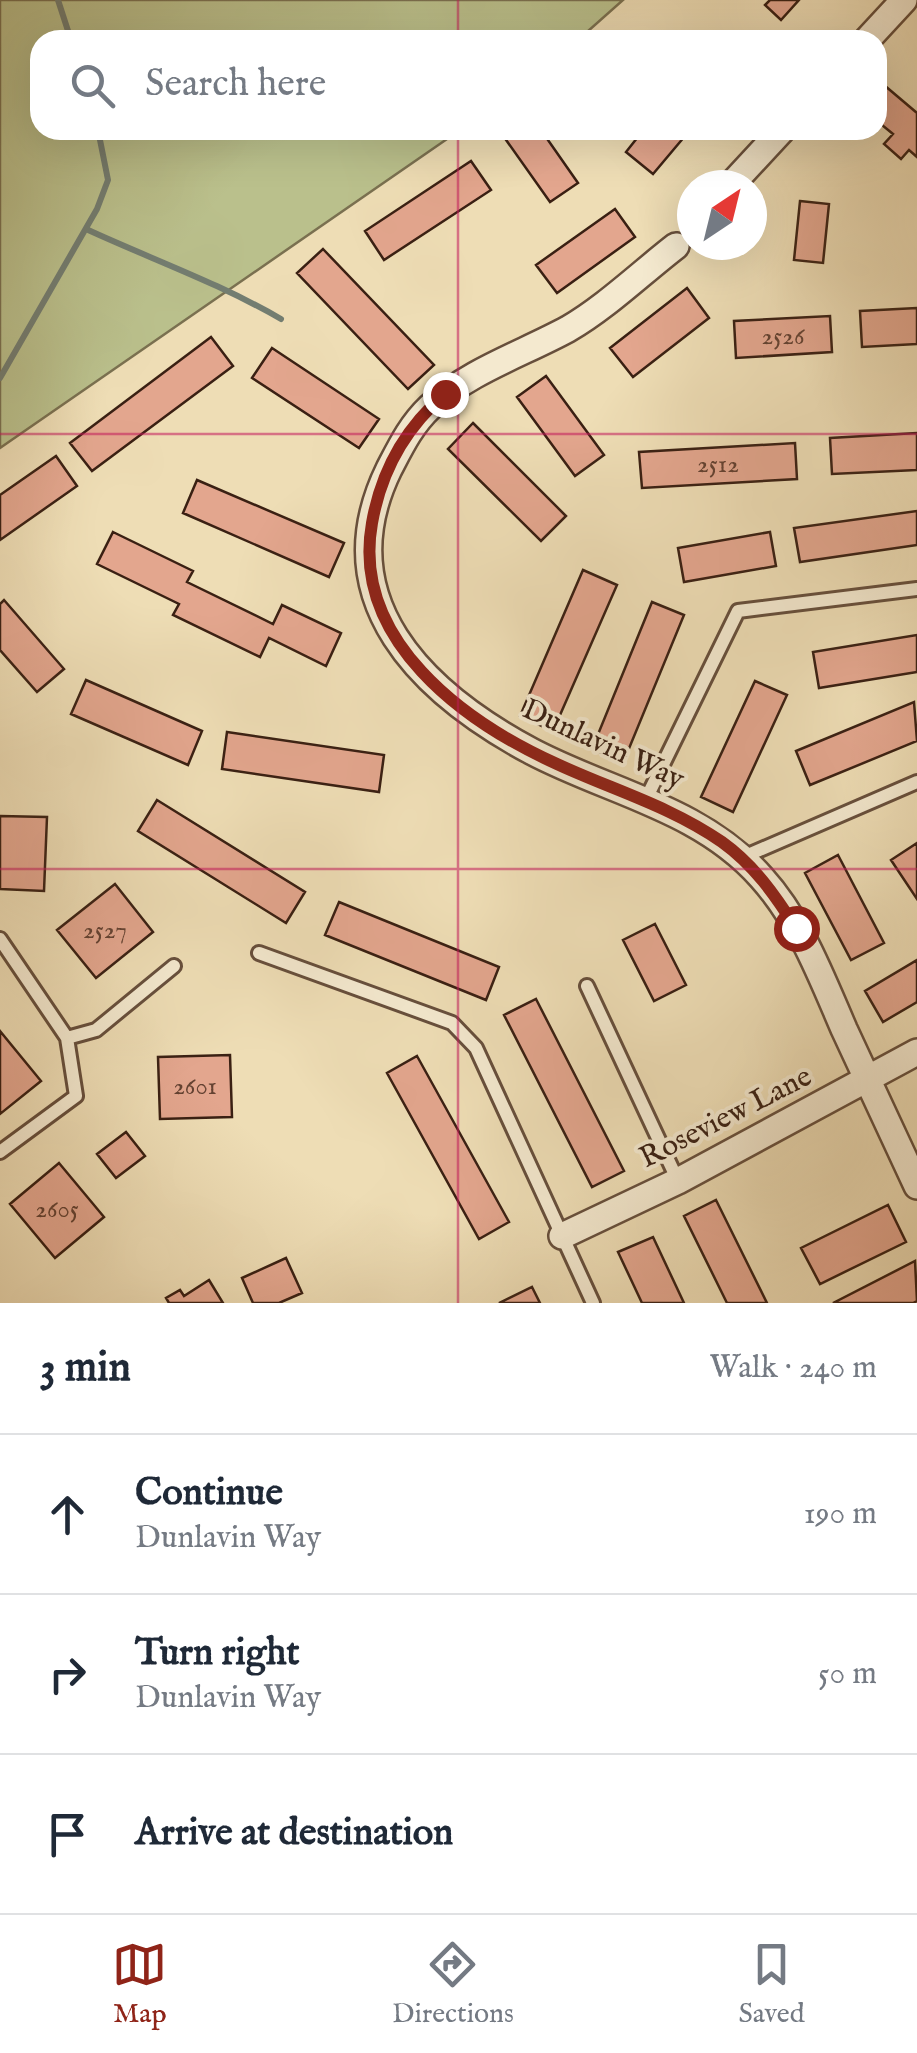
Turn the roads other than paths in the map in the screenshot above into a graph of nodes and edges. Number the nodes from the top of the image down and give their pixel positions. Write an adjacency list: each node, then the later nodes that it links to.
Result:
1 (905, 6): 2 (street)
2 (878, 30)
3 (773, 140): 4 (street)
4 (745, 170)
5 (676, 246): 8 (street, Dunlavin Way)
6 (917, 588): 8 (lane)
7 (917, 782): 9 (lane)
8 (646, 799): 9 (street, Dunlavin Way)
9 (741, 858): 16 (street, Dunlavin Way)
10 (0, 939): 14 (lane)
11 (259, 954): 20 (lane)
12 (174, 966): 14 (lane)
13 (587, 986): 18 (lane)
14 (67, 1038): 17 (lane)
15 (917, 1052): 16 (street, Roseview Lane)
16 (868, 1080): 18 (street, Roseview Lane); 19 (street, Dunlavin Way)
17 (0, 1152)
18 (678, 1181): 20 (street, Roseview Lane)
19 (917, 1186)
20 (562, 1236): 21 (lane)
21 (593, 1303)

